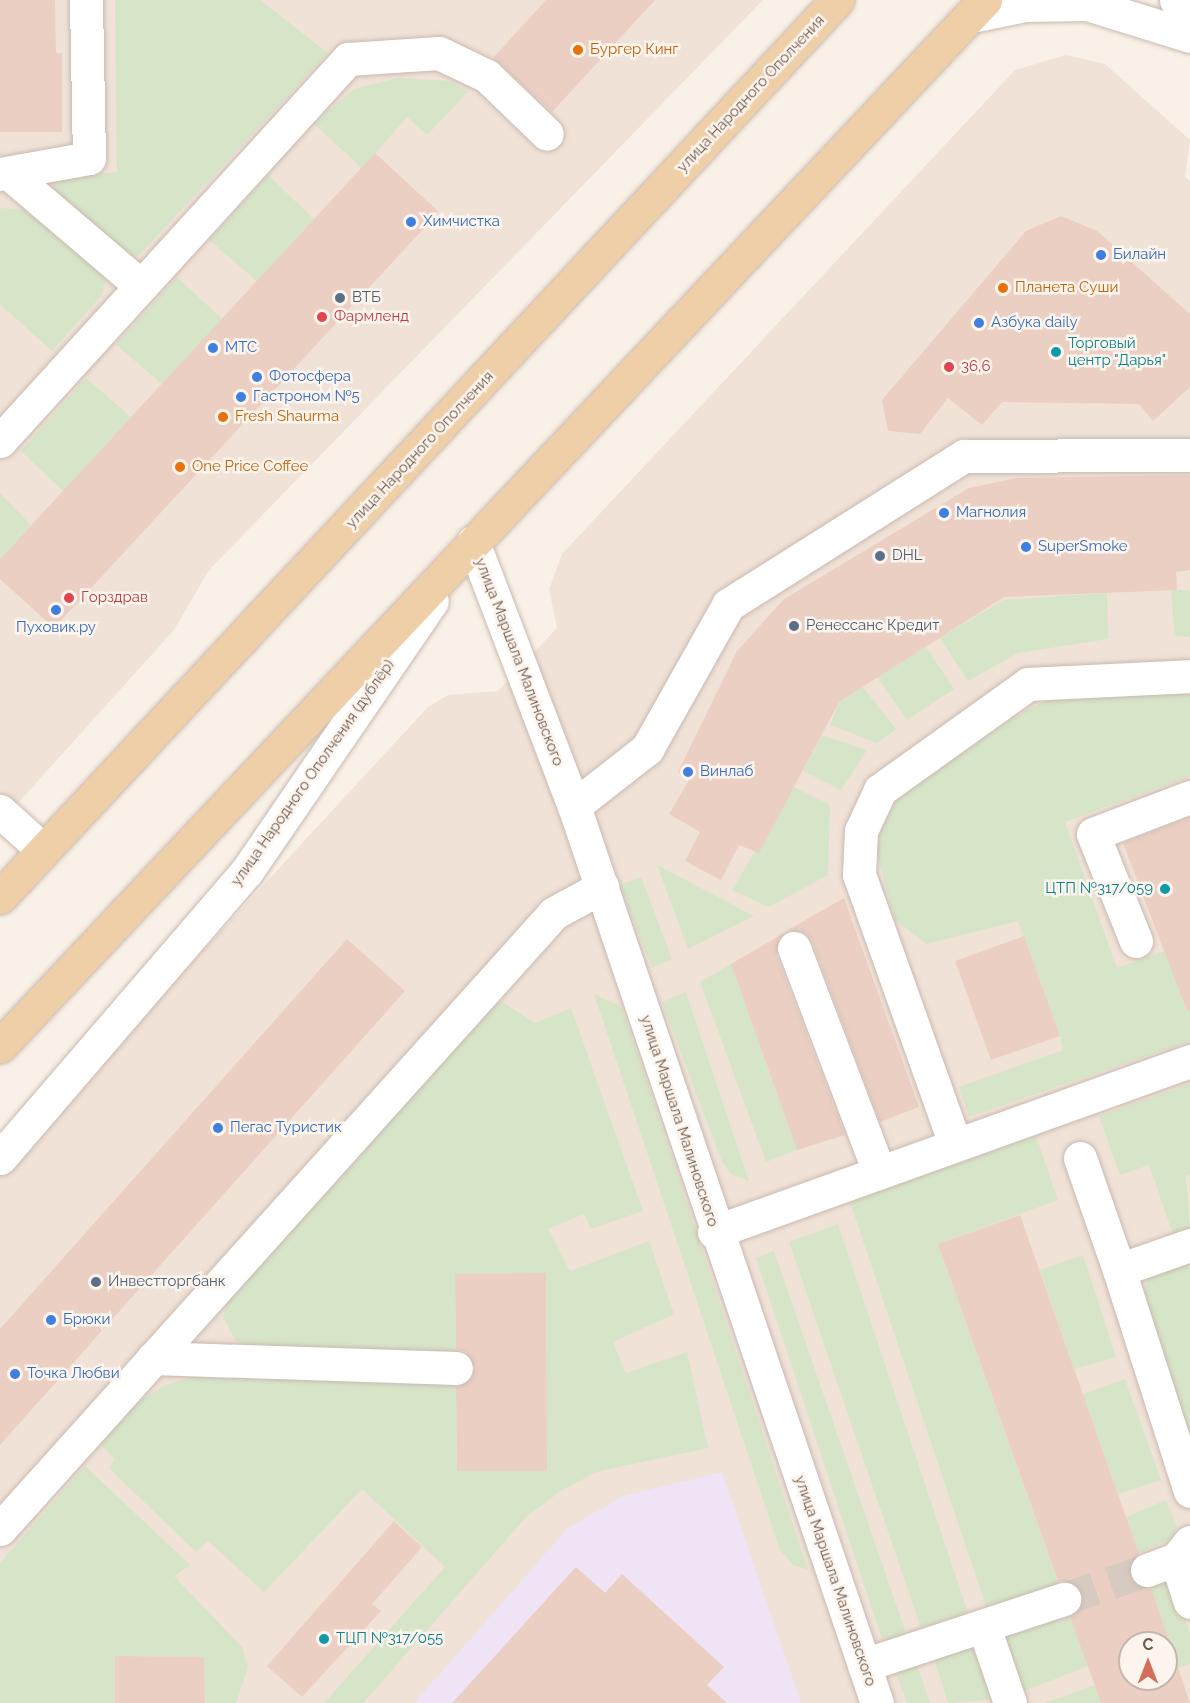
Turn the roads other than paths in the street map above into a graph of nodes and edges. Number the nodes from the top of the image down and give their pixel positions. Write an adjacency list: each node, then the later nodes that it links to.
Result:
1 (87, 0): 8 (street)
2 (837, 0): 17 (main road, улица Народного Ополчения)
3 (1176, 0): 5 (street)
4 (978, 8): 6 (street); 12 (main road)
5 (1190, 22)
6 (1190, 36)
7 (547, 134): 9 (street)
8 (6, 175): 9 (street)
9 (141, 286): 10 (street)
10 (0, 441)
11 (1190, 455): 15 (street)
12 (473, 542): 15 (street, улица Маршала Малиновского); 22 (main road); 25 (street, улица Народного Ополчения (дублёр))
13 (1190, 676): 24 (street)
14 (1190, 797): 20 (street)
15 (574, 806): 18 (street, улица Маршала Малиновского)
16 (0, 812): 17 (street)
17 (43, 850): 19 (main road, улица Народного Ополчения)
18 (602, 887): 28 (street, улица Маршала Малиновского); 31 (street)
19 (0, 897)
20 (1136, 941)
21 (794, 948): 27 (street)
22 (0, 1046)
23 (1190, 1061): 24 (street)
24 (955, 1144): 27 (street)
25 (0, 1158)
26 (1080, 1158): 30 (street)
27 (879, 1172): 28 (street)
28 (714, 1232): 39 (street, улица Маршала Малиновского)
29 (1190, 1245): 30 (street)
30 (1119, 1270): 33 (street)
31 (153, 1358): 32 (street); 34 (street)
32 (456, 1368)
33 (1190, 1491)
34 (0, 1529)
35 (1176, 1557): 37 (street)
36 (1064, 1599): 38 (street)
37 (1190, 1602)
38 (984, 1627): 39 (street); 41 (street)
39 (864, 1665): 40 (street, улица Маршала Малиновского)
40 (877, 1703)
41 (1010, 1703)

